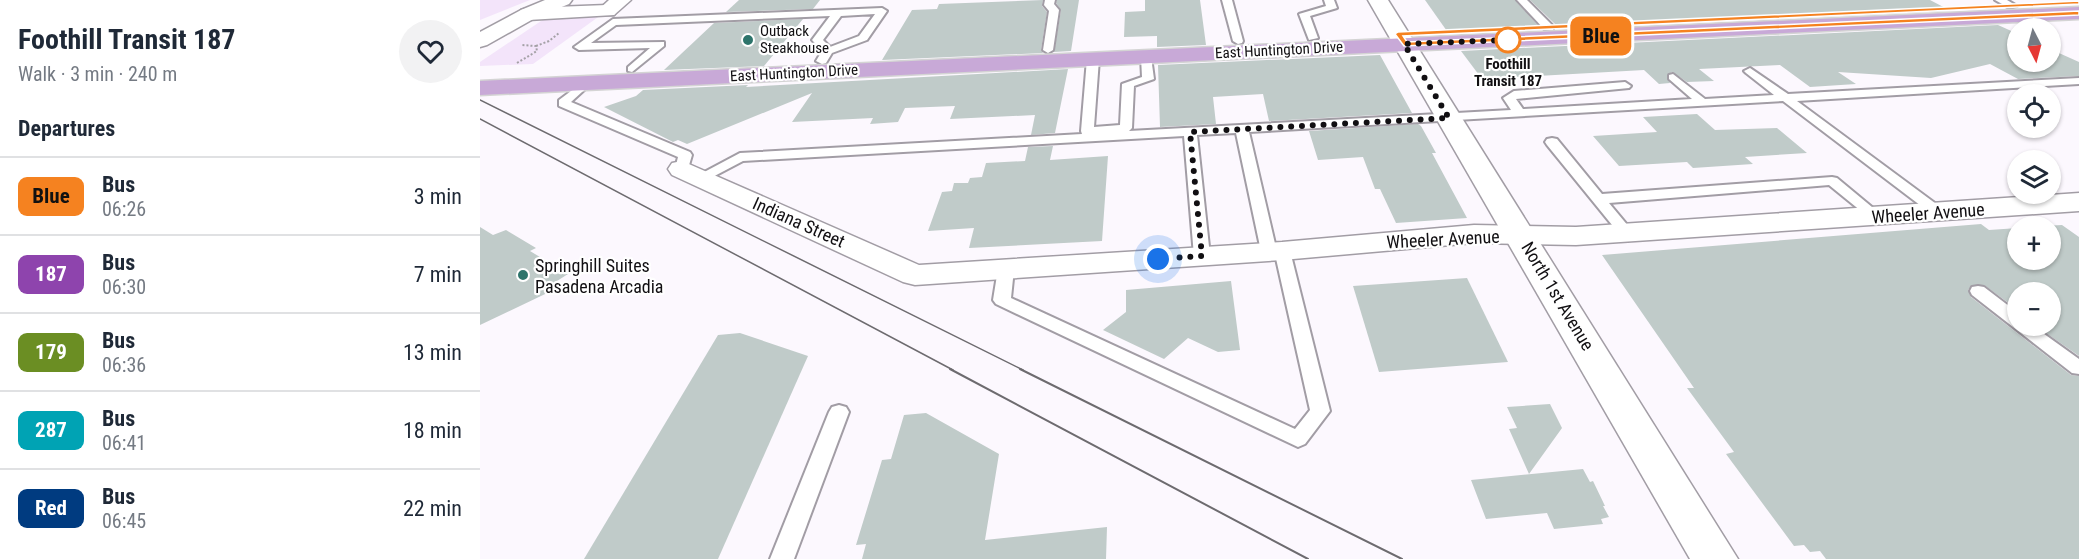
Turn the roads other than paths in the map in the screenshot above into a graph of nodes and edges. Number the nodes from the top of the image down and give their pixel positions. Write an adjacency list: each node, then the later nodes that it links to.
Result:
1 (562, 0): 13 (street)
2 (1050, 0): 19 (lane)
3 (1227, 0): 18 (lane)
4 (1329, 0): 15 (lane)
5 (1378, 0): 16 (street, North 1st Avenue)
6 (1522, 0): 14 (lane)
7 (2006, 3): 8 (main road, East Huntington Drive); 14 (main road, East Huntington Drive)
8 (2079, 3)
9 (885, 4): 10 (lane); 11 (lane); 20 (lane)
10 (617, 11): 11 (lane); 13 (street); 23 (lane)
11 (838, 13): 20 (lane)
12 (2079, 13): 16 (main road, East Huntington Drive)
13 (528, 14): 17 (street)
14 (1549, 28): 16 (main road, East Huntington Drive)
15 (1313, 38): 16 (main road, East Huntington Drive); 18 (main road, East Huntington Drive)
16 (1401, 39): 21 (main road, East Huntington Drive); 34 (street, North 1st Avenue)
17 (480, 41)
18 (1238, 41): 19 (main road, East Huntington Drive)
19 (1048, 50): 20 (main road, East Huntington Drive)
20 (825, 56): 23 (main road, East Huntington Drive)
21 (1147, 61): 22 (main road, East Huntington Drive); 22 (lane)
22 (1092, 63): 28 (main road, East Huntington Drive)
23 (632, 69): 25 (main road, East Huntington Drive)
24 (1750, 71): 31 (lane)
25 (480, 76)
26 (1673, 77): 32 (lane)
27 (2079, 81): 31 (lane)
28 (587, 82): 30 (main road, East Huntington Drive); 38 (lane)
29 (1625, 86): 33 (lane)
30 (480, 88)
31 (1787, 98): 32 (lane); 41 (lane)
32 (1703, 103): 33 (lane)
33 (1521, 114): 34 (lane)
34 (1449, 118): 35 (lane); 44 (street, North 1st Avenue)
35 (1242, 129): 36 (lane); 45 (lane)
36 (1190, 132): 38 (lane); 46 (lane)
37 (1552, 142): 39 (lane)
38 (691, 174): 48 (street, Indiana Street)
39 (1599, 199): 42 (lane); 43 (lane)
40 (2079, 202): 41 (street, Wheeler Avenue)
41 (1938, 212): 42 (street, Wheeler Avenue)
42 (1877, 217): 43 (street, Wheeler Avenue)
43 (1626, 232): 44 (street, Wheeler Avenue)
44 (1521, 235): 45 (street, Wheeler Avenue); 55 (street, North 1st Avenue)
45 (1276, 251): 46 (street, Wheeler Avenue); 47 (lane)
46 (1202, 256): 47 (street, Wheeler Avenue)
47 (1006, 269): 48 (street, Wheeler Avenue)
48 (915, 275)
49 (1978, 291): 50 (lane)
50 (2007, 313)
51 (2036, 336): 52 (lane)
52 (2079, 368)
53 (839, 412): 54 (lane)
54 (782, 559)
55 (1715, 559)

